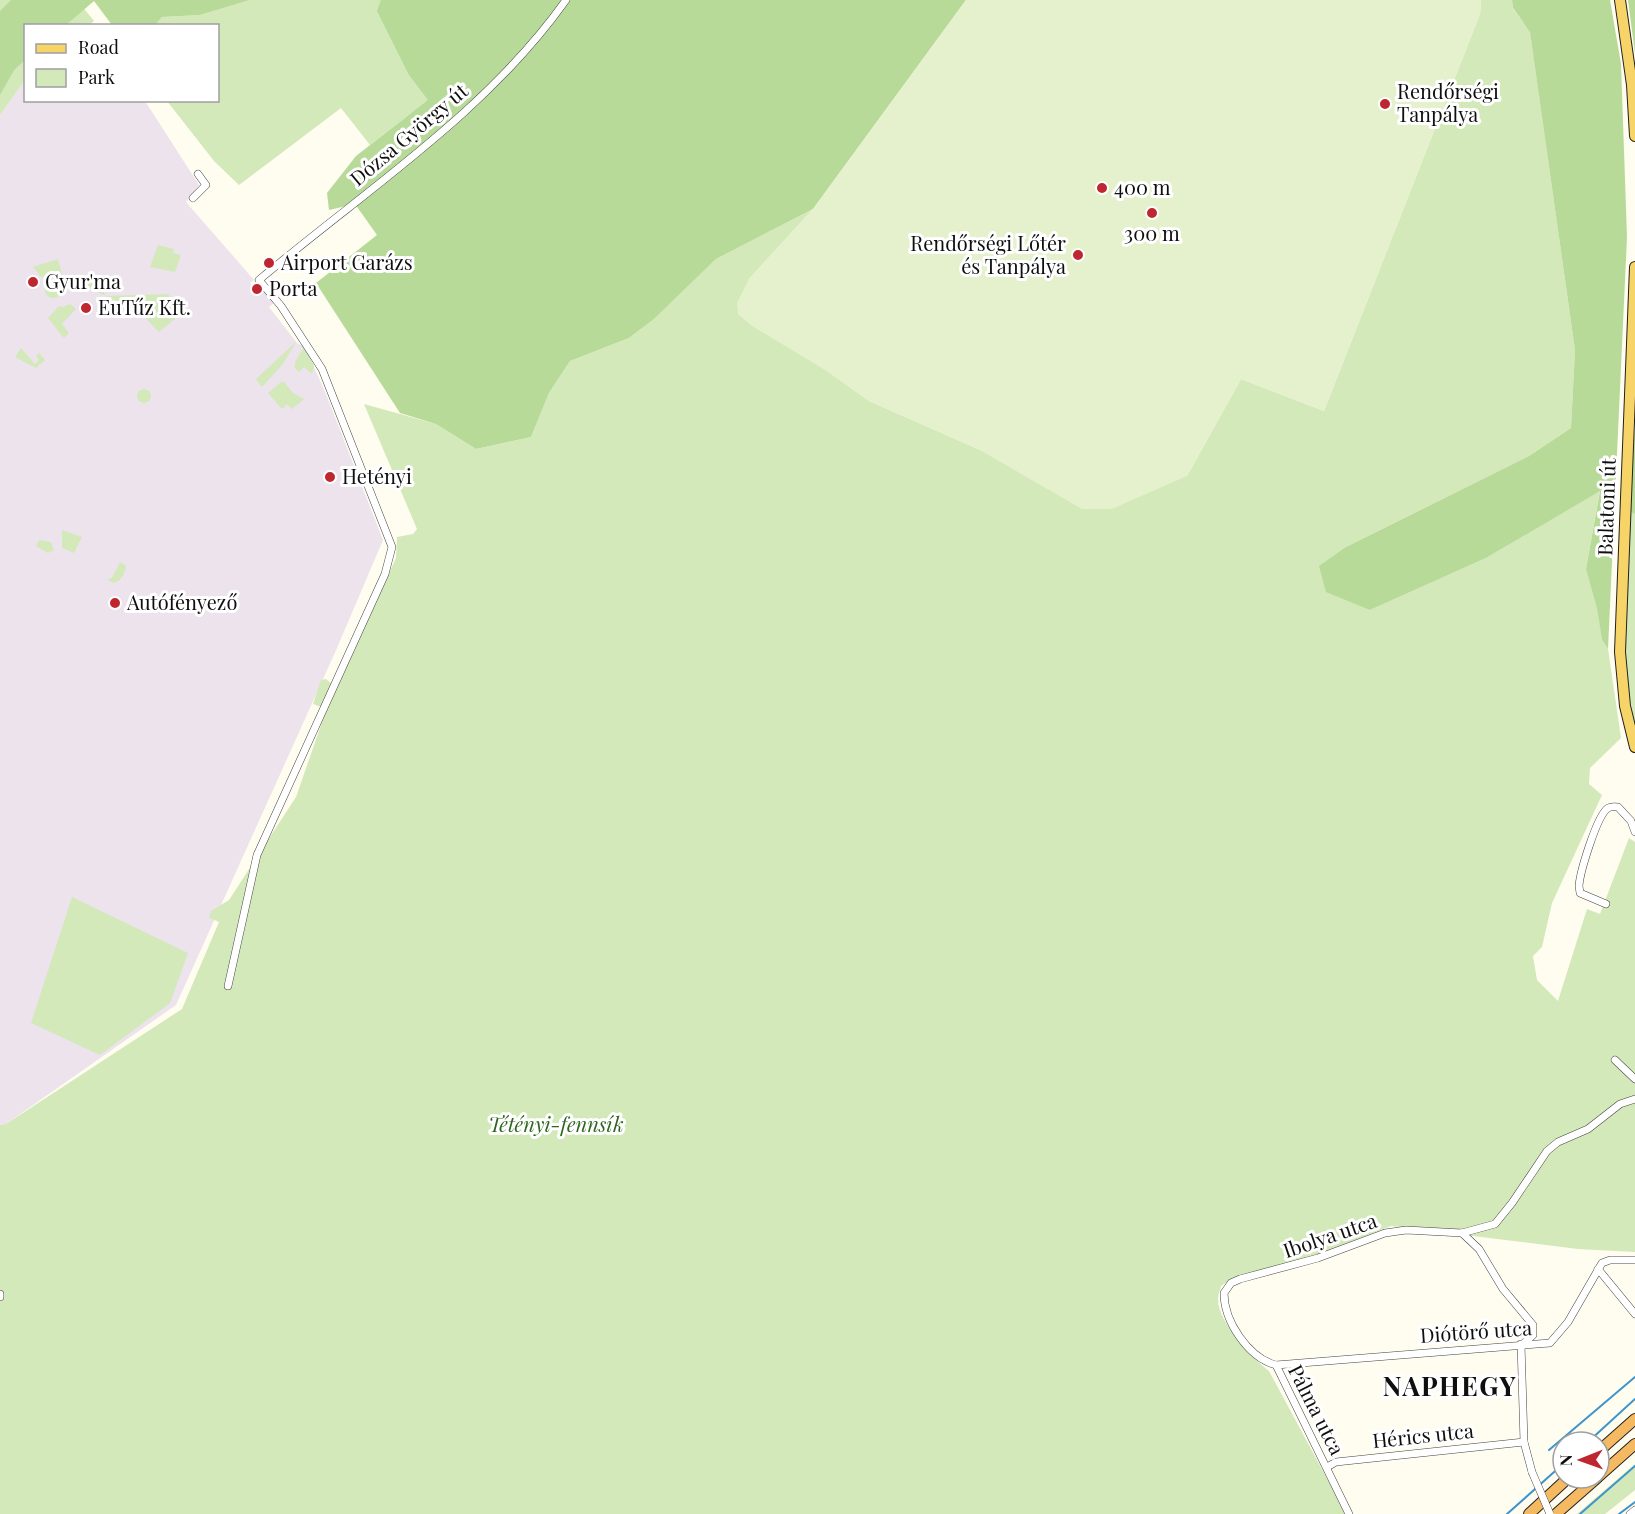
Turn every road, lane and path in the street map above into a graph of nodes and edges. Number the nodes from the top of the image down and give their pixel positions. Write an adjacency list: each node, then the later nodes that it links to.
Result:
1 (566, 0): 11 (street, Dózsa György út)
2 (1620, 0): 3 (main road)
3 (1635, 136)
4 (198, 174): 5 (street)
5 (194, 198)
6 (1635, 267): 7 (main road, Balatoni út)
7 (1630, 519): 8 (main road, Balatoni út)
8 (1635, 747)
9 (1635, 831): 10 (street)
10 (1606, 904)
11 (228, 986)
12 (1615, 1060): 13 (street)
13 (1635, 1079)
14 (1635, 1099): 15 (street)
15 (1462, 1233): 18 (street, Ibolya utca); 20 (street)
16 (1635, 1260): 17 (street)
17 (1598, 1269): 19 (street); 22 (street, Diótörő utca)
18 (1224, 1302): 23 (street, Pálma utca)
19 (1635, 1314)
20 (1533, 1326): 21 (street); 22 (street)
21 (1521, 1344): 22 (street, Diótörő utca); 23 (street, Diótörő utca); 26 (street)
22 (1546, 1344)
23 (1276, 1365): 29 (street, Pálma utca)
24 (1635, 1419): 25 (highway)
25 (1611, 1440)
26 (1524, 1442): 29 (street, Hérics utca); 35 (street, bridge)
27 (1635, 1444): 28 (highway)
28 (1611, 1465)
29 (1327, 1467): 33 (street, Pálma utca)
30 (1555, 1490): 34 (highway)
31 (1583, 1490): 36 (highway)
32 (1635, 1510): 37 (street)
33 (1349, 1514)
34 (1529, 1514)
35 (1550, 1514)
36 (1556, 1514)
37 (1630, 1514)

